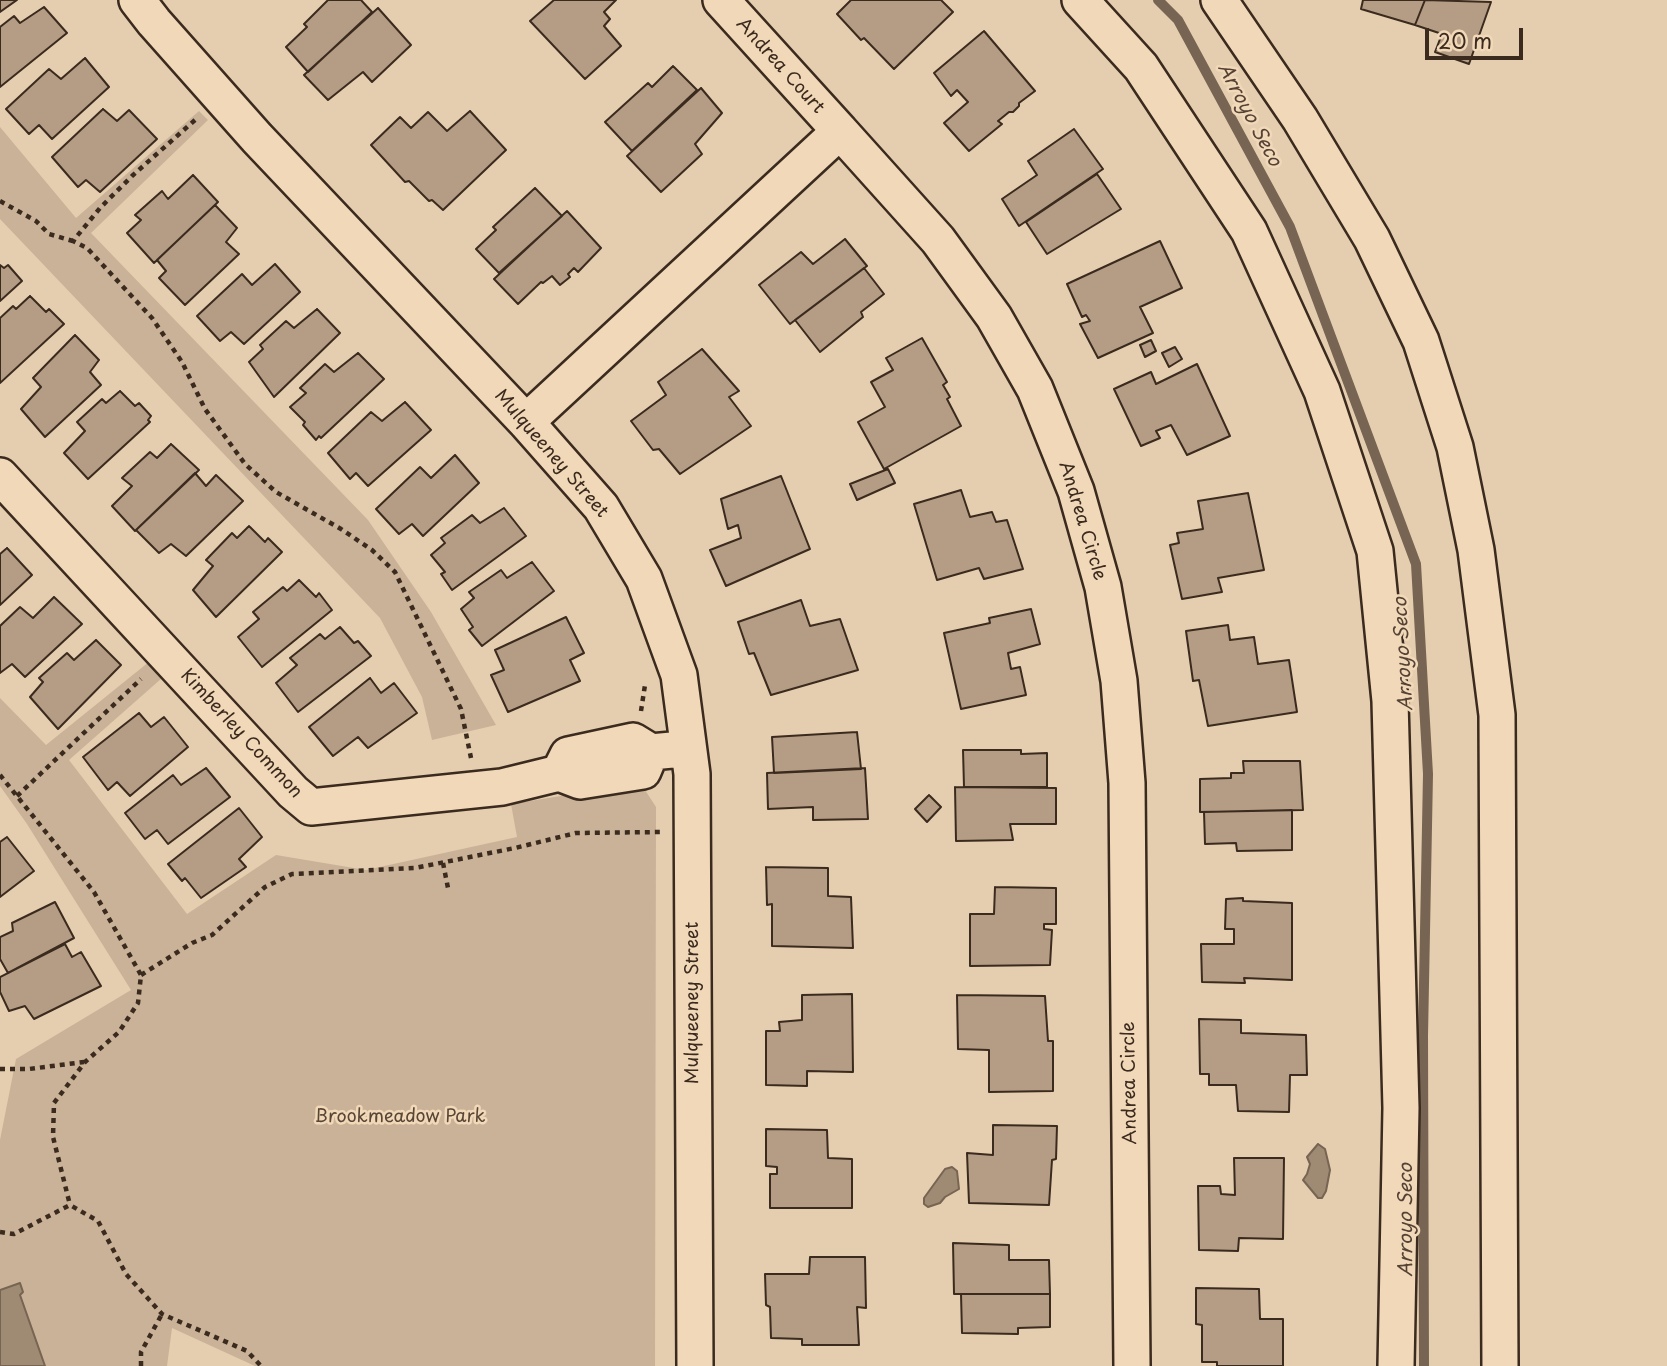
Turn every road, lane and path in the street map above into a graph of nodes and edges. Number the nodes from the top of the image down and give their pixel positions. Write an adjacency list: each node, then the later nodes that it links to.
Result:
1 (137, 0): 9 (street, Mulqueeney Street)
2 (721, 0): 6 (street, Andrea Court)
3 (1080, 0): 29 (street)
4 (1219, 0): 30 (street)
5 (202, 114): 8 (path)
6 (840, 131): 9 (street); 28 (street, Andrea Circle)
7 (0, 201): 8 (path)
8 (73, 241): 14 (path)
9 (526, 422): 12 (street, Mulqueeney Street)
10 (0, 476): 11 (street, Kimberley Common)
11 (166, 655): 14 (street, Kimberley Common); 15 (path)
12 (689, 749): 14 (street, Kimberley Common); 27 (street, Mulqueeney Street)
13 (0, 775): 15 (path)
14 (477, 790)
15 (17, 796): 19 (path)
16 (664, 832): 17 (path)
17 (443, 863): 18 (path); 19 (path)
18 (448, 888)
19 (142, 975): 20 (path)
20 (85, 1062): 21 (path); 22 (path)
21 (0, 1069)
22 (70, 1205): 23 (path); 24 (path)
23 (0, 1232)
24 (162, 1314): 25 (path); 26 (path)
25 (141, 1366)
26 (261, 1366)
27 (695, 1366)
28 (1132, 1366)
29 (1396, 1366)
30 (1500, 1366)

